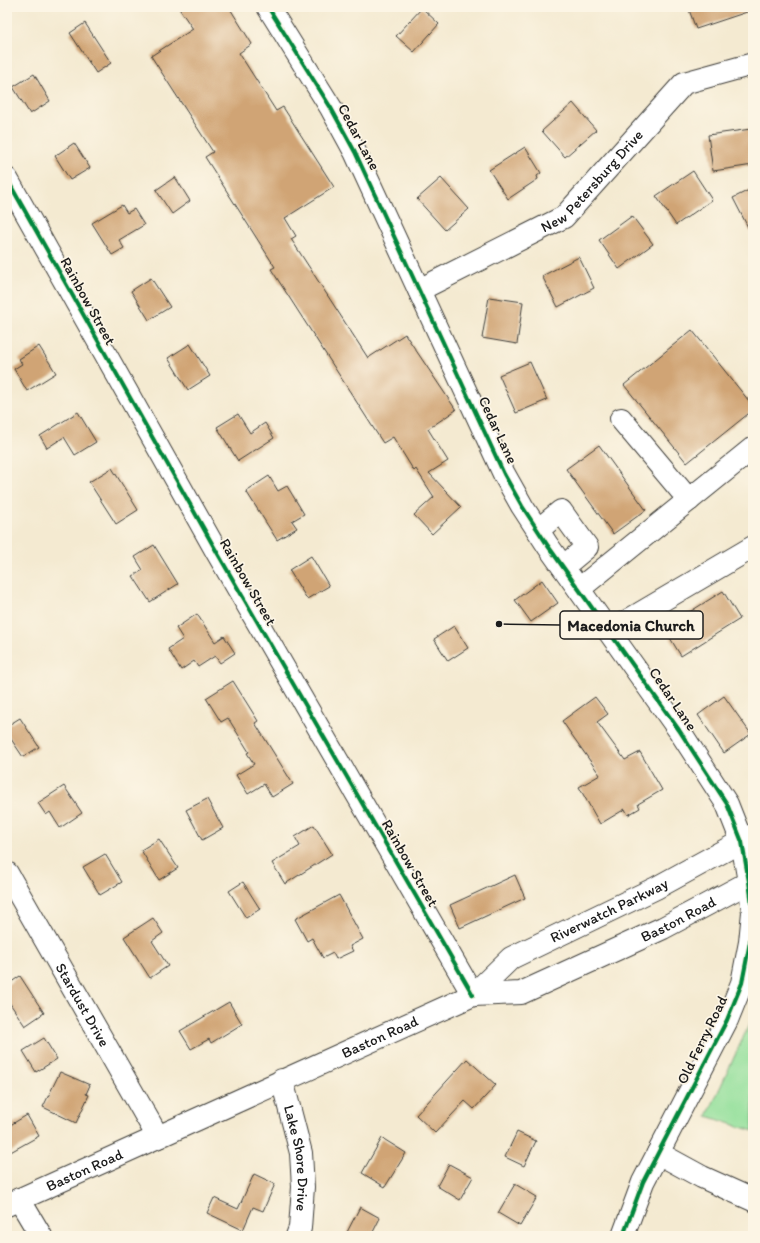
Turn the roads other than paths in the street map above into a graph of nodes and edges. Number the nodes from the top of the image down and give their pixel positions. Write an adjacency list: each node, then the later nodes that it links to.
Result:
1 (268, 7): 4 (street, Cedar Lane)
2 (753, 64): 4 (street, New Petersburg Drive)
3 (7, 179): 16 (street, Rainbow Street)
4 (419, 290): 8 (street, Cedar Lane)
5 (621, 419): 7 (street)
6 (753, 448): 7 (street)
7 (689, 500): 11 (street)
8 (538, 530): 10 (street, Cedar Lane); 10 (street)
9 (753, 547): 12 (street)
10 (563, 566): 11 (street, Cedar Lane)
11 (579, 589): 12 (street, Cedar Lane)
12 (610, 632): 13 (street, Cedar Lane)
13 (747, 838): 15 (street, Old Ferry Road); 16 (street, Riverwatch Parkway)
14 (7, 873): 18 (street, Stardust Drive)
15 (751, 881): 16 (street, Baston Road); 19 (street, Old Ferry Road)
16 (473, 995): 17 (street, Baston Road)
17 (282, 1080): 18 (street, Baston Road); 23 (street, Lake Shore Drive)
18 (158, 1137): 21 (street, Baston Road)
19 (658, 1153): 20 (street); 24 (street, Old Ferry Road)
20 (753, 1200)
21 (13, 1202): 22 (street)
22 (41, 1236)
23 (297, 1236)
24 (623, 1236)

